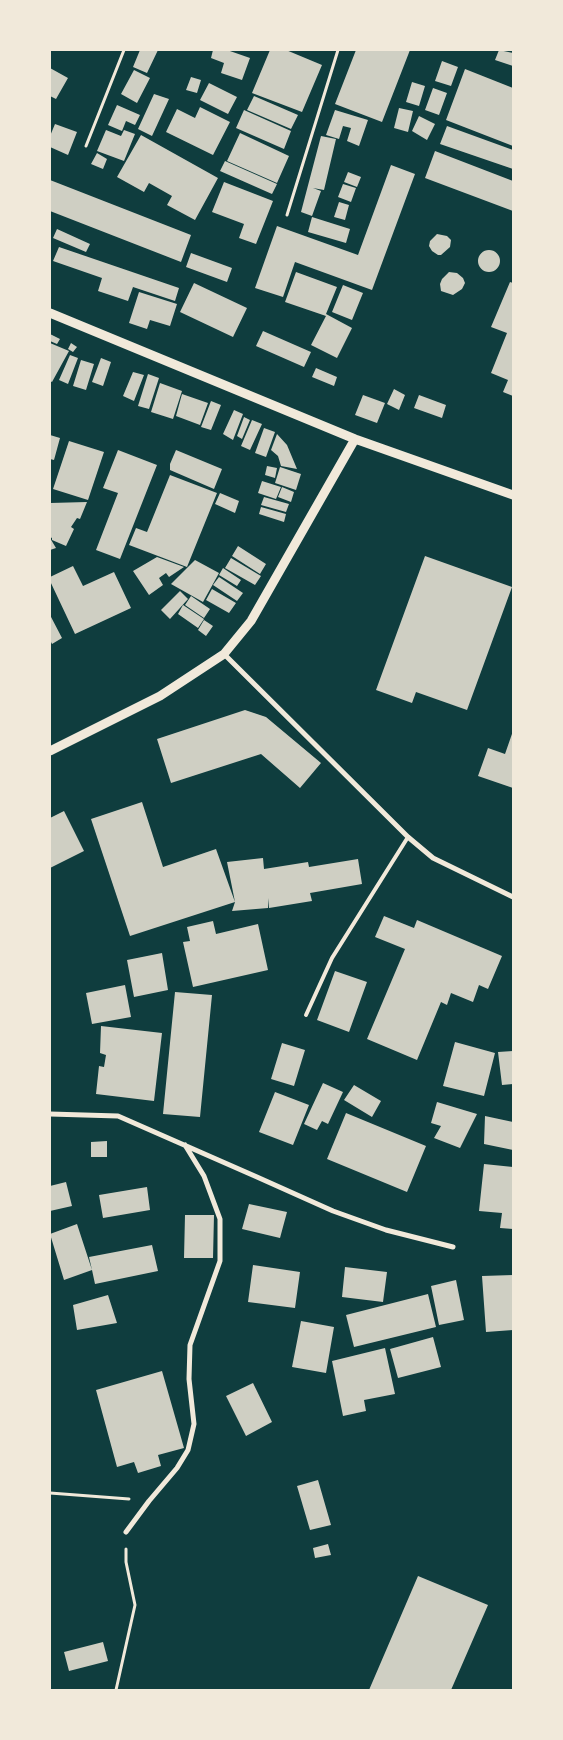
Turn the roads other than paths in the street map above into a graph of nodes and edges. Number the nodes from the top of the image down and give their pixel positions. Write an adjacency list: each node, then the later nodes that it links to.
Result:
1 (50, 313): 2 (street)
2 (355, 438): 3 (street); 4 (street)
3 (513, 495)
4 (224, 654): 5 (street); 6 (street)
5 (50, 751)
6 (408, 837): 7 (street); 8 (lane)
7 (513, 897)
8 (306, 1015)
9 (50, 1114): 10 (street)
10 (184, 1145): 11 (street); 12 (street)
11 (453, 1247)
12 (126, 1532)

